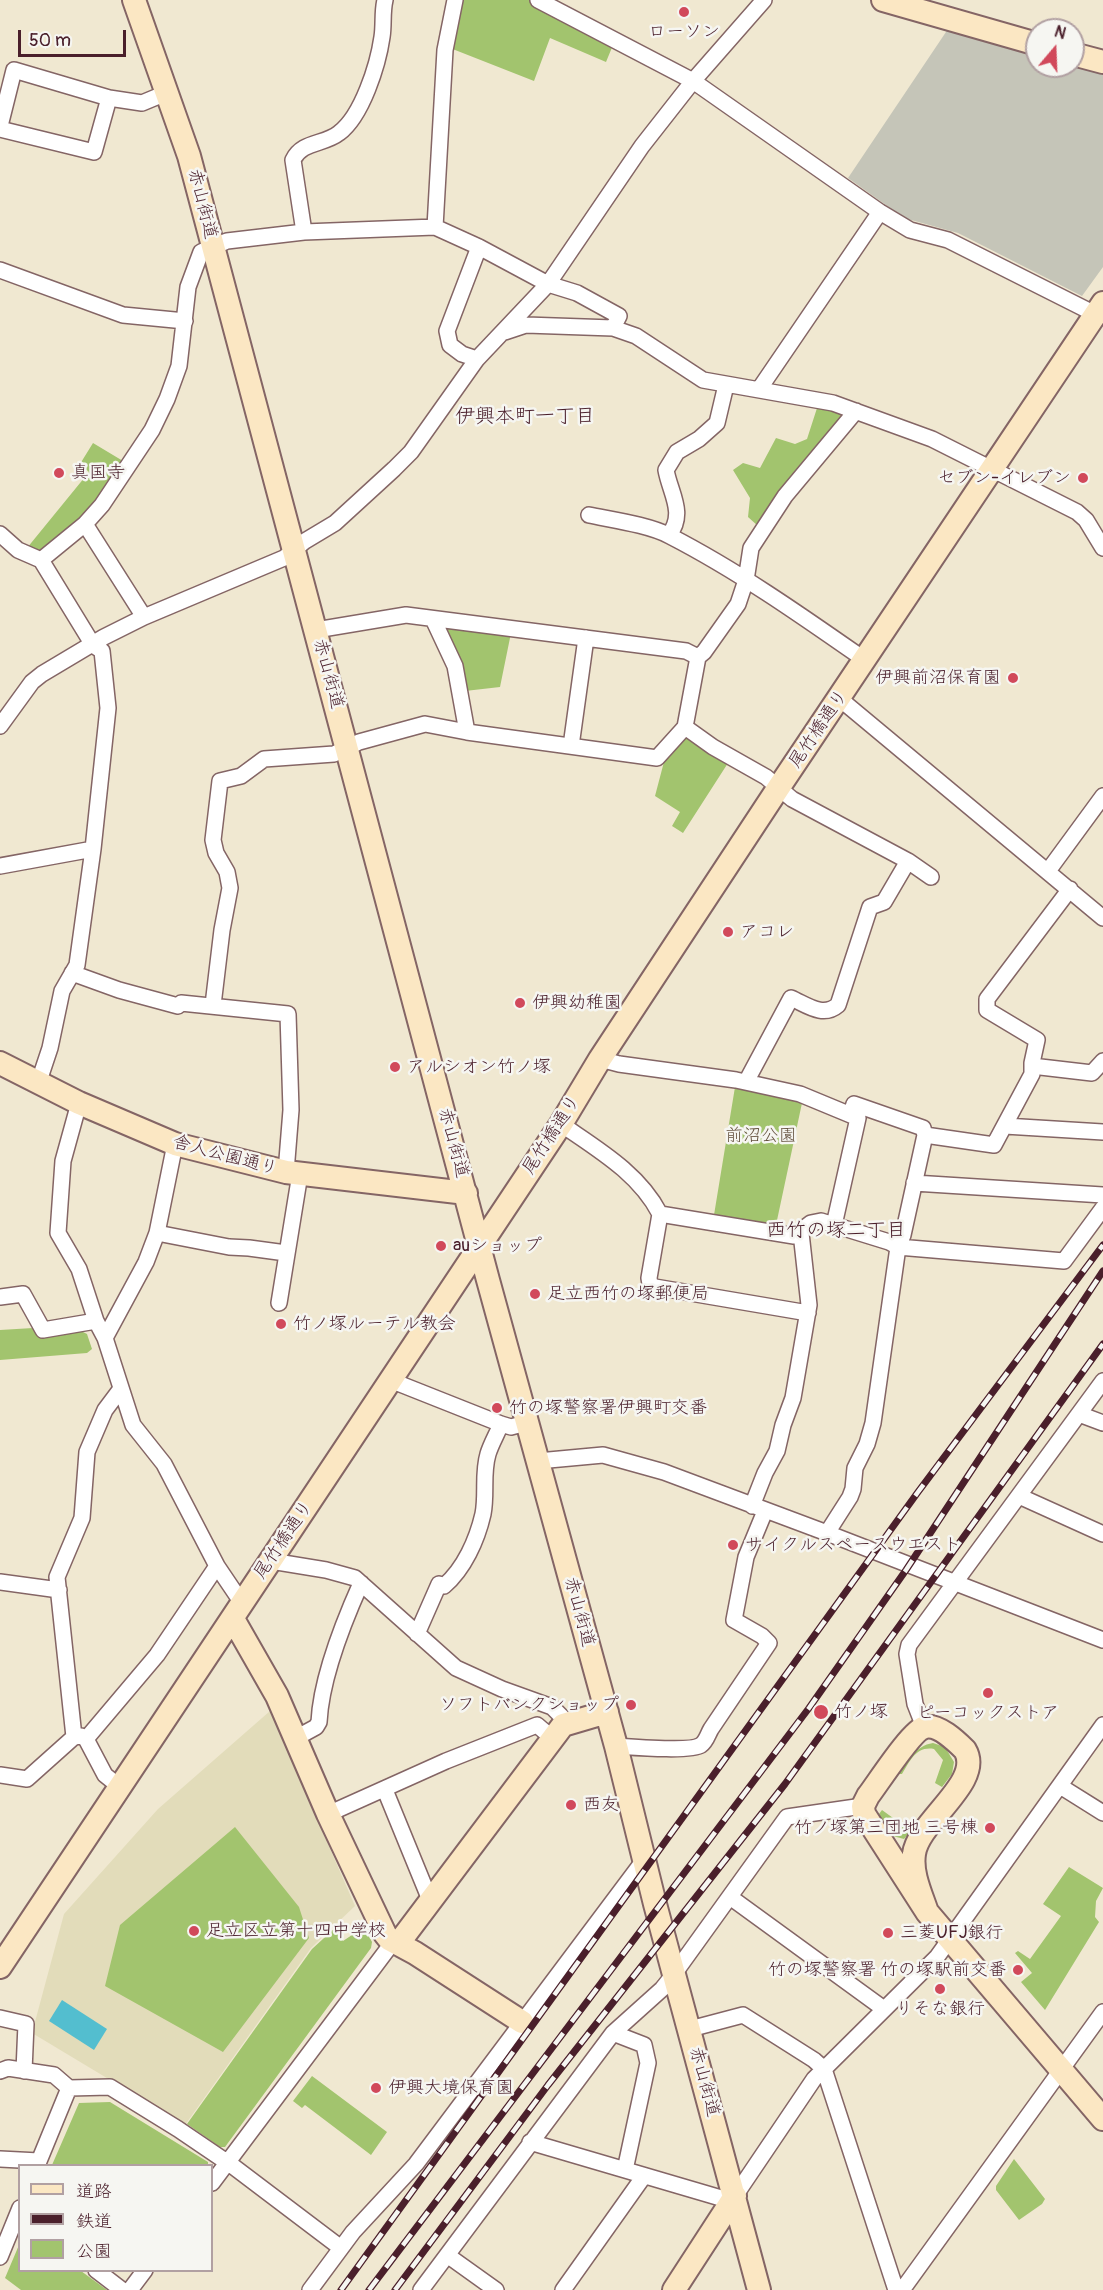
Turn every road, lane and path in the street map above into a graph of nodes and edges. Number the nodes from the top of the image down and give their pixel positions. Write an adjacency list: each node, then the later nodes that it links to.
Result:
1 (134, 0): 11 (street, 赤山街道)
2 (384, 0): 17 (street)
3 (455, 0): 16 (street)
4 (538, 0): 10 (street)
5 (764, 0): 10 (street)
6 (883, 0): 7 (street)
7 (1025, 41)
8 (1085, 57): 9 (street)
9 (1103, 62)
10 (693, 81): 15 (street); 21 (street)
11 (166, 93): 12 (street); 18 (street, 赤山街道)
12 (109, 98): 13 (street); 14 (street)
13 (3, 100): 14 (street)
14 (0, 128)
15 (880, 212): 22 (street); 28 (street)
16 (435, 228): 17 (street); 19 (street)
17 (304, 232): 18 (street)
18 (212, 246): 23 (street); 36 (street, 赤山街道)
19 (479, 247): 21 (street); 26 (street)
20 (0, 270): 23 (street)
21 (548, 284): 24 (street); 25 (street)
22 (1099, 308): 30 (street, 尾竹橋通り)
23 (185, 321): 32 (street)
24 (613, 328): 25 (street); 27 (street)
25 (502, 333): 26 (street)
26 (477, 359): 36 (street)
27 (726, 385): 28 (street); 34 (street)
28 (760, 388): 29 (street)
29 (856, 411): 30 (street); 38 (street)
30 (992, 470): 35 (street); 45 (street, 尾竹橋通り)
31 (589, 515): 34 (street)
32 (85, 524): 37 (street); 39 (street)
33 (0, 534): 37 (street)
34 (669, 535): 38 (street)
35 (1103, 548)
36 (295, 550): 39 (street); 41 (street, 赤山街道)
37 (41, 560): 43 (street)
38 (746, 580): 44 (street); 45 (street)
39 (144, 618): 43 (street)
40 (433, 619): 41 (street); 42 (street); 49 (street)
41 (316, 630): 51 (street, 赤山街道)
42 (586, 638): 44 (street); 50 (street)
43 (93, 645): 47 (street); 54 (street)
44 (698, 657): 48 (street)
45 (865, 660): 46 (street, 尾竹橋通り)
46 (840, 699): 52 (street, 尾竹橋通り); 57 (street)
47 (0, 726)
48 (685, 727): 50 (street); 52 (street)
49 (467, 732): 50 (street); 51 (street)
50 (571, 746)
51 (348, 748): 62 (street); 78 (street, 赤山街道)
52 (779, 787): 55 (street); 63 (street, 尾竹橋通り)
53 (1103, 796): 57 (street)
54 (93, 849): 56 (street); 61 (street)
55 (908, 861): 58 (street); 68 (street)
56 (0, 866)
57 (1048, 871): 59 (street)
58 (931, 877)
59 (1070, 890): 60 (street); 66 (street)
60 (1103, 918)
61 (72, 973): 62 (street); 67 (street)
62 (213, 1005): 76 (street)
63 (600, 1059): 68 (street); 71 (street, 尾竹橋通り)
64 (1103, 1061): 66 (street)
65 (0, 1063): 67 (street, 舎人公園通り)
66 (1032, 1066): 72 (street)
67 (39, 1081): 69 (street, 舎人公園通り)
68 (746, 1082): 70 (street)
69 (79, 1103): 75 (street, 舎人公園通り); 91 (street)
70 (851, 1113): 74 (street); 82 (street)
71 (561, 1124): 81 (street); 85 (street, 尾竹橋通り)
72 (1005, 1126): 73 (street); 74 (street)
73 (1103, 1132)
74 (926, 1135): 77 (street)
75 (175, 1144): 76 (street, 舎人公園通り); 83 (street)
76 (293, 1173): 78 (street, 舎人公園通り); 87 (street)
77 (914, 1183): 79 (street); 86 (street)
78 (466, 1193): 85 (street, 赤山街道)
79 (1103, 1195)
80 (1103, 1208): 86 (street)
81 (660, 1214): 84 (street); 90 (street)
82 (834, 1225): 84 (street); 86 (street)
83 (157, 1233): 87 (street); 92 (street)
84 (801, 1233): 90 (street)
85 (479, 1243): 93 (street, 尾竹橋通り); 97 (street, 赤山街道)
86 (898, 1247): 103 (street)
87 (286, 1254): 89 (street)
88 (0, 1297): 91 (street)
89 (279, 1303)
90 (807, 1313): 102 (street)
91 (96, 1321): 92 (street)
92 (105, 1338): 95 (street)
93 (390, 1380): 99 (street); 105 (street, 尾竹橋通り)
94 (1103, 1381): 96 (street)
95 (120, 1390): 106 (street); 110 (street)
96 (1079, 1414): 98 (street); 101 (street)
97 (526, 1423): 99 (street); 100 (street, 赤山街道)
98 (1103, 1423)
99 (501, 1424): 112 (street)
100 (538, 1461): 102 (street); 114 (street, 赤山街道)
101 (1019, 1496): 104 (street); 109 (street)
102 (759, 1508): 103 (street); 120 (street)
103 (827, 1533): 109 (street)
104 (1103, 1534)
105 (271, 1561): 108 (street); 111 (street, 尾竹橋通り)
106 (217, 1566): 111 (street); 118 (street)
107 (0, 1582): 110 (street)
108 (361, 1582): 112 (street); 119 (street)
109 (956, 1582): 113 (street); 116 (street)
110 (59, 1590): 118 (street)
111 (237, 1611): 119 (street); 123 (street, 尾竹橋通り)
112 (417, 1634): 117 (street)
113 (1103, 1640)
114 (606, 1712): 117 (street); 120 (street, 赤山街道)
115 (1103, 1725): 122 (street)
116 (924, 1727): 125 (street); 129 (street)
117 (559, 1730): 124 (street); 132 (street)
118 (80, 1738): 121 (street); 123 (street)
119 (294, 1739): 127 (street)
120 (616, 1746): 130 (street, 赤山街道)
121 (0, 1775)
122 (1060, 1786): 126 (street); 134 (street)
123 (120, 1787): 136 (street, 尾竹橋通り)
124 (386, 1790): 127 (street); 132 (street)
125 (863, 1806): 128 (street); 131 (street)
126 (1103, 1813)
127 (328, 1814): 135 (street)
128 (882, 1843): 129 (street); 133 (street)
129 (916, 1846): 133 (street)
130 (644, 1860): 137 (street, 赤山街道); 141 (street)
131 (730, 1897): 137 (street); 138 (street)
132 (430, 1900): 135 (street)
133 (927, 1912): 134 (street)
134 (950, 1940): 138 (street); 147 (street)
135 (396, 1943): 141 (street); 153 (street)
136 (0, 1967)
137 (674, 1974): 142 (street, 赤山街道); 143 (street)
138 (884, 2009): 144 (street)
139 (1103, 2012): 147 (street)
140 (0, 2018): 146 (street)
141 (522, 2022): 160 (street)
142 (690, 2029): 144 (street); 157 (street, 赤山街道)
143 (613, 2033): 150 (street); 154 (street)
144 (824, 2069): 157 (street); 173 (street)
145 (0, 2071): 146 (street)
146 (24, 2071): 148 (street)
147 (1061, 2071): 149 (street); 173 (street)
148 (69, 2088): 152 (street); 153 (street)
149 (1103, 2119)
150 (530, 2142): 154 (street); 161 (street)
151 (0, 2159): 152 (street)
152 (38, 2163)
153 (227, 2163): 156 (street); 160 (street)
154 (625, 2170): 155 (street)
155 (644, 2176): 157 (street); 170 (street)
156 (213, 2182)
157 (733, 2199): 171 (street); 172 (street, 赤山街道)
158 (18, 2212): 159 (street)
159 (10, 2230): 162 (street)
160 (341, 2248): 167 (street)
161 (447, 2254): 168 (street); 169 (street)
162 (0, 2257)
163 (97, 2272): 165 (street)
164 (144, 2272): 166 (street)
165 (122, 2290)
166 (130, 2290)
167 (310, 2290)
168 (421, 2290)
169 (495, 2290)
170 (563, 2290)
171 (674, 2290)
172 (759, 2290)
173 (898, 2290)

